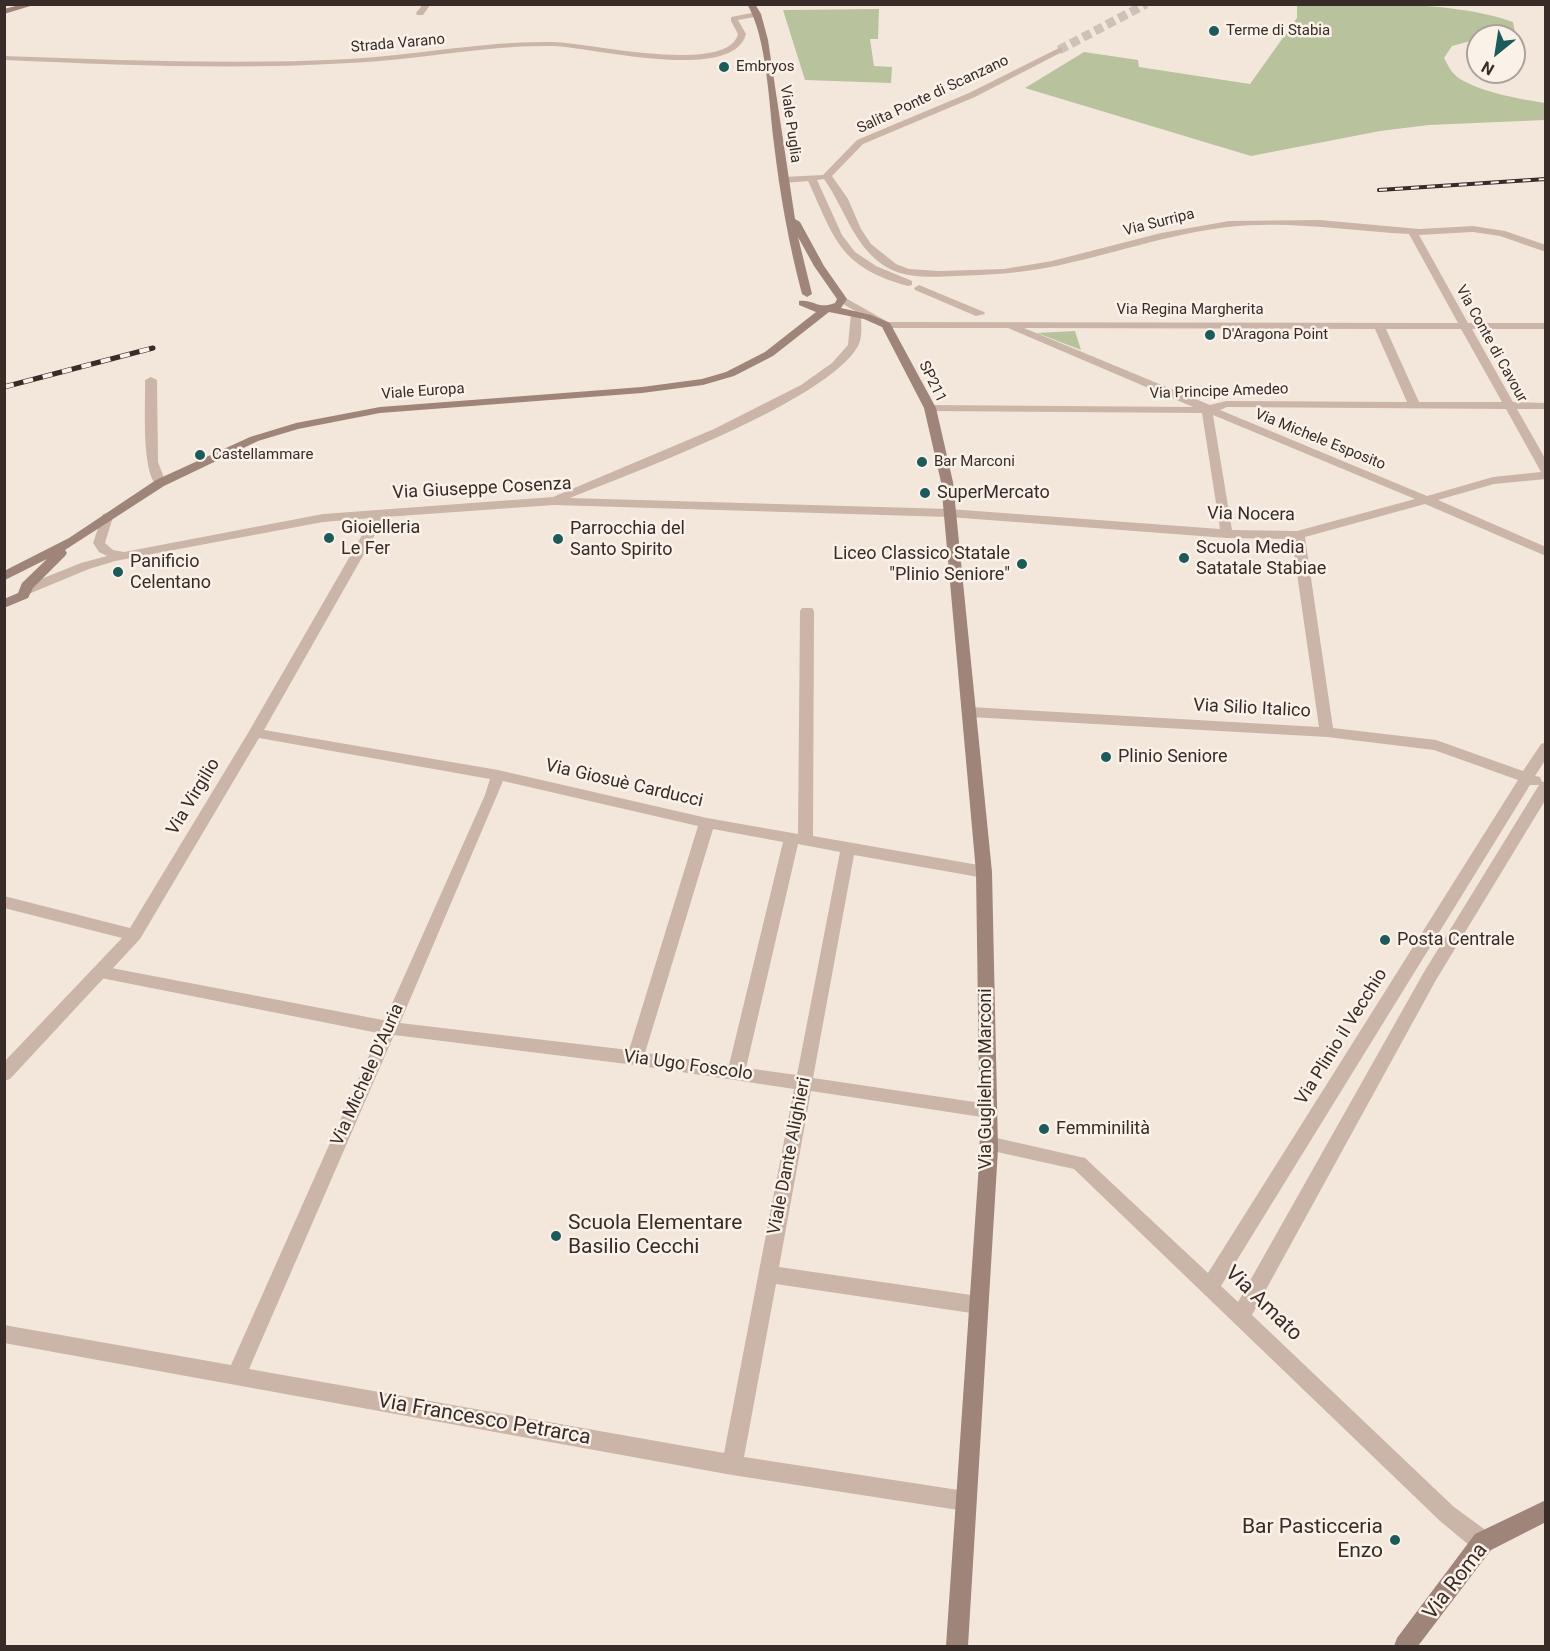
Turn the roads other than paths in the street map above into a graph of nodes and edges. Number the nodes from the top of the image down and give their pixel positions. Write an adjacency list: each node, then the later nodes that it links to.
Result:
1 (34, 4): 4 (main road)
2 (428, 4): 5 (street)
3 (751, 4): 6 (main road, Viale Puglia)
4 (4, 12)
5 (420, 13)
6 (757, 14): 8 (street, Strada Varano); 11 (main road, Viale Puglia)
7 (1059, 50): 9 (street, Salita Ponte di Scanzano)
8 (4, 58)
9 (827, 176): 10 (street); 15 (street, Via Surripa)
10 (812, 179): 11 (street); 16 (street)
11 (783, 180): 12 (main road, Viale Puglia)
12 (790, 214): 17 (main road, Viale Puglia); 18 (main road, Viale Puglia)
13 (1412, 231): 14 (street, Via Surripa); 15 (street, Via Surripa); 25 (street, Via Conte di Cavour)
14 (1545, 249)
15 (923, 273): 21 (street)
16 (908, 283)
17 (839, 296): 18 (main road); 19 (main road); 23 (street)
18 (805, 298): 19 (main road); 27 (main road)
19 (828, 309): 20 (main road); 27 (main road)
20 (856, 314): 23 (main road); 38 (street)
21 (980, 314)
22 (1004, 324): 23 (street, Via Regina Margherita); 24 (street, Via Regina Margherita); 33 (street, Via Michele Esposito)
23 (886, 325): 32 (main road, SP211)
24 (1379, 326): 25 (street, Via Regina Margherita); 29 (street)
25 (1463, 326): 26 (street, Via Regina Margherita); 30 (street, Via Conte di Cavour)
26 (1545, 326)
27 (791, 335): 36 (main road, Viale Europa)
28 (151, 380): 36 (street)
29 (1414, 404): 30 (street, Via Principe Amedeo); 33 (street, Via Principe Amedeo)
30 (1508, 406): 31 (street, Via Principe Amedeo); 34 (street, Via Conte di Cavour)
31 (1545, 406)
32 (930, 408): 33 (street, Via Principe Amedeo); 40 (main road, SP211)
33 (1208, 410): 37 (street, Via Michele Esposito); 42 (street)
34 (1545, 471)
35 (1545, 475): 37 (street, Via Nocera)
36 (160, 483): 41 (main road, Viale Europa)
37 (1425, 499): 43 (street, Via Nocera); 45 (street, Via Michele Esposito)
38 (554, 501): 39 (street, Via Giuseppe Cosenza); 40 (street, Via Giuseppe Cosenza)
39 (381, 513): 46 (street, Via Giuseppe Cosenza); 53 (street, Via Virgilio)
40 (949, 513): 42 (street, Via Nocera); 51 (main road, Via Guglielmo Marconi)
41 (107, 517): 44 (main road, Viale Europa); 46 (street)
42 (1227, 534): 43 (street, Via Nocera)
43 (1298, 535): 52 (street)
44 (73, 541): 47 (main road); 48 (main road)
45 (1545, 552)
46 (123, 556): 48 (street, Via Giuseppe Cosenza)
47 (5, 576): 48 (main road)
48 (27, 588): 49 (main road)
49 (4, 604)
50 (807, 611): 59 (street)
51 (970, 712): 52 (street, Via Silio Italico); 61 (main road, Via Guglielmo Marconi)
52 (1327, 732): 56 (street, Via Silio Italico)
53 (255, 733): 55 (street, Via Giosuè Carducci); 63 (street, Via Virgilio)
54 (1545, 747): 56 (street, Via Plinio il Vecchio)
55 (498, 775): 58 (street, Via Giosuè Carducci); 65 (street, Via Michele D'Auria)
56 (1526, 778): 57 (street, Via Silio Italico); 73 (street, Via Plinio il Vecchio)
57 (1545, 785): 75 (street)
58 (707, 823): 59 (street, Via Giosuè Carducci); 66 (street)
59 (799, 838): 60 (street, Via Giosuè Carducci); 67 (street)
60 (848, 848): 61 (street, Via Giosuè Carducci); 69 (street, Viale Dante Alighieri)
61 (984, 872): 70 (main road, Via Guglielmo Marconi)
62 (4, 902): 63 (street)
63 (134, 935): 64 (street, Via Virgilio)
64 (101, 972): 65 (street, Via Ugo Foscolo); 68 (street, Via Virgilio)
65 (388, 1028): 66 (street, Via Ugo Foscolo); 77 (street, Via Michele D'Auria)
66 (635, 1058): 67 (street, Via Ugo Foscolo)
67 (736, 1073): 69 (street, Via Ugo Foscolo)
68 (4, 1074)
69 (803, 1084): 70 (street, Via Ugo Foscolo); 72 (street, Viale Dante Alighieri)
70 (988, 1111): 71 (main road, Via Guglielmo Marconi)
71 (988, 1143): 73 (street, Via Amato); 74 (main road, Via Guglielmo Marconi)
72 (767, 1275): 74 (street); 78 (street, Viale Dante Alighieri)
73 (1210, 1287): 75 (street, Via Amato)
74 (978, 1305): 79 (main road, Via Guglielmo Marconi)
75 (1241, 1316): 81 (street, Via Amato)
76 (4, 1334): 77 (street, Via Francesco Petrarca)
77 (236, 1376): 78 (street, Via Francesco Petrarca)
78 (732, 1465): 79 (street, Via Francesco Petrarca)
79 (964, 1501): 82 (main road, Via Guglielmo Marconi)
80 (1545, 1510): 81 (main road, Via Roma)
81 (1483, 1542): 83 (main road, Via Roma)
82 (957, 1647)
83 (1405, 1647)

